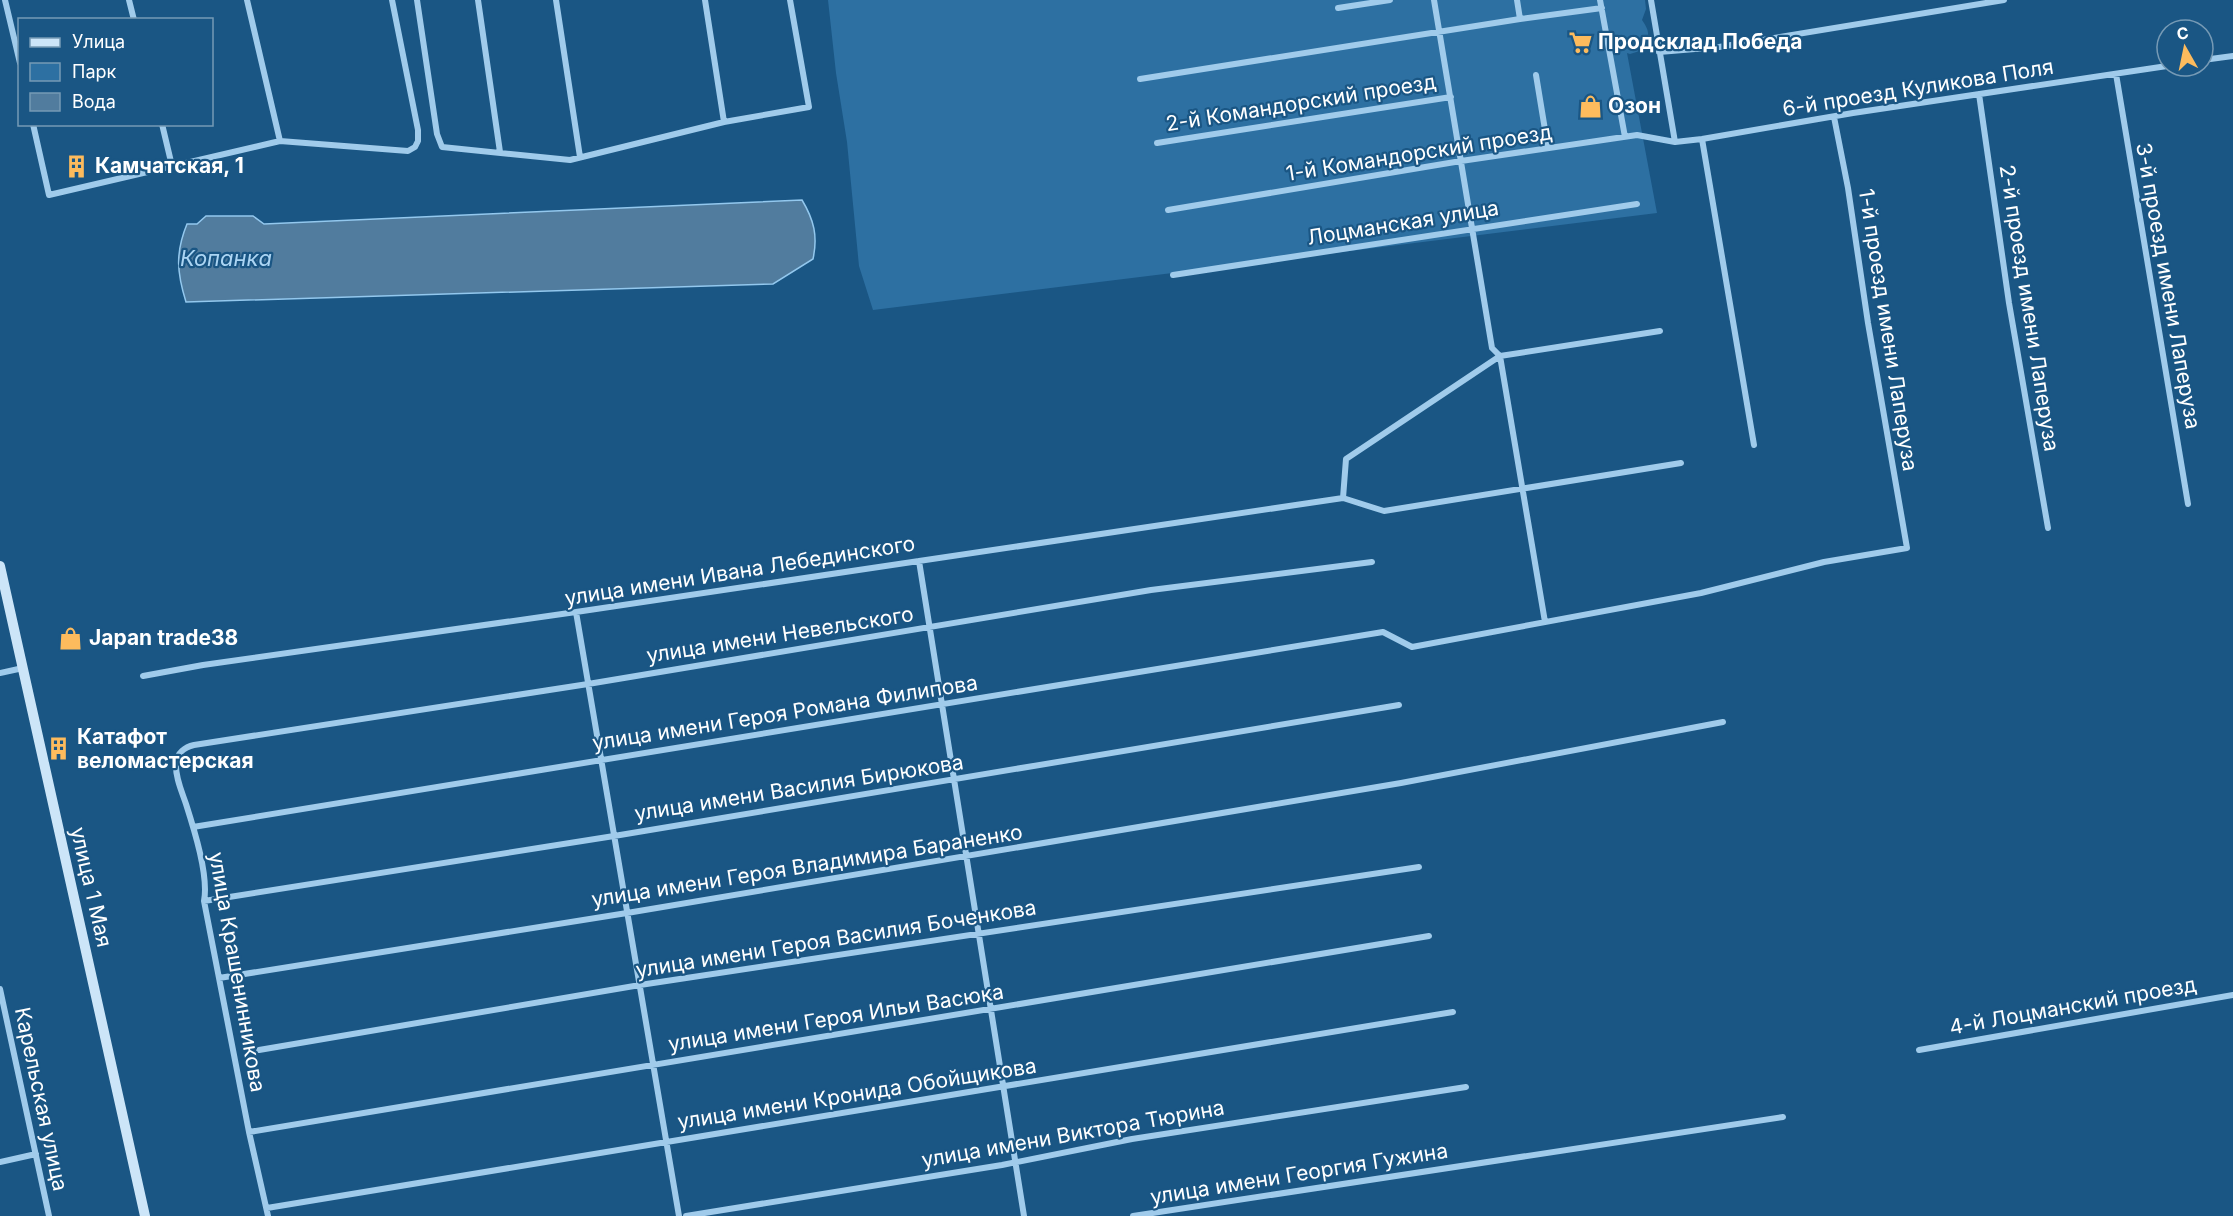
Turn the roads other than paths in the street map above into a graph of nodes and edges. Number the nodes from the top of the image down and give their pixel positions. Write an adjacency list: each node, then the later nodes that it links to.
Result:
1 (5, 0): 22 (street)
2 (129, 0): 18 (street)
3 (248, 0): 37 (street)
4 (392, 0): 37 (street)
5 (417, 0): 41 (street)
6 (478, 0): 41 (street)
7 (556, 0): 42 (street)
8 (705, 0): 32 (street)
9 (790, 0): 32 (street)
10 (1390, 0): 16 (street)
11 (1434, 0): 20 (street)
12 (1517, 0): 19 (street)
13 (1600, 0): 17 (street)
14 (1651, 0): 21 (street)
15 (2004, 0): 21 (street)
16 (1338, 8)
17 (1602, 8): 19 (street); 35 (street)
18 (134, 18)
19 (1520, 19): 20 (street)
20 (1440, 32): 28 (street); 30 (street)
21 (1659, 52): 38 (street)
22 (18, 55)
23 (2233, 56): 24 (street)
24 (2215, 58)
25 (2155, 68): 26 (street, 6-й проезд Куликова Поля)
26 (2116, 74): 29 (street, 6-й проезд Куликова Поля); 55 (street, 3-й проезд имени Лаперуза)
27 (1536, 75): 40 (street)
28 (1140, 79)
29 (1979, 94): 31 (street, 6-й проезд Куликова Поля); 56 (street, 2-й проезд имени Лаперуза)
30 (1450, 97): 39 (street, 2-й Командорский проезд); 43 (street)
31 (1834, 117): 36 (street, 6-й проезд Куликова Поля); 61 (street, 1-й проезд имени Лаперуза)
32 (724, 122): 42 (street)
33 (33, 126): 44 (street)
34 (162, 126): 44 (street)
35 (1625, 137): 38 (street, 1-й Командорский проезд); 40 (street, 1-й Командорский проезд)
36 (1702, 139): 38 (street, 6-й проезд Куликова Поля); 51 (street)
37 (280, 141): 44 (street)
38 (1675, 142)
39 (1157, 143)
40 (1548, 148): 43 (street, 1-й Командорский проезд)
41 (500, 152): 42 (street)
42 (580, 157)
43 (1461, 161): 46 (street, 1-й Командорский проезд); 47 (street)
44 (172, 166)
45 (1637, 204): 47 (street, Лоцманская улица)
46 (1168, 210)
47 (1473, 229): 48 (street, Лоцманская улица); 50 (street)
48 (1173, 275)
49 (1660, 331): 50 (street)
50 (1500, 356): 53 (street); 54 (street)
51 (1754, 445)
52 (1681, 463): 53 (street)
53 (1521, 489): 54 (street); 61 (street)
54 (1343, 498): 57 (street, улица имени Ивана Лебединского)
55 (2188, 504)
56 (2048, 528)
57 (919, 561): 60 (street, улица имени Ивана Лебединского); 62 (street)
58 (1372, 562): 62 (street, улица имени Невельского)
59 (0, 566): 63 (street, улица 1 Мая)
60 (576, 612): 65 (street, улица имени Ивана Лебединского); 66 (street)
61 (1545, 622): 67 (street, улица имени Героя Романа Филипова)
62 (930, 628): 66 (street, улица имени Невельского); 67 (street)
63 (23, 668): 64 (street); 100 (street, улица 1 Мая)
64 (0, 673)
65 (143, 676)
66 (588, 684): 70 (street, улица имени Невельского); 71 (street)
67 (942, 704): 71 (street, улица имени Героя Романа Филипова); 72 (street)
68 (1399, 705): 72 (street, улица имени Василия Бирюкова)
69 (1723, 722): 75 (street, улица имени Героя Владимира Бараненко)
70 (194, 745): 73 (street, улица Крашенинникова)
71 (601, 760): 73 (street, улица имени Героя Романа Филипова); 74 (street)
72 (954, 779): 74 (street, улица имени Василия Бирюкова); 75 (street)
73 (193, 827): 77 (street, улица Крашенинникова)
74 (614, 836): 77 (street, улица имени Василия Бирюкова); 78 (street)
75 (966, 856): 78 (street, улица имени Героя Владимира Бараненко); 79 (street)
76 (1419, 867): 79 (street, улица имени Героя Василия Боченкова)
77 (204, 901): 81 (street, улица Крашенинникова)
78 (627, 913): 81 (street, улица имени Героя Владимира Бараненко); 82 (street)
79 (978, 934): 82 (street, улица имени Героя Василия Боченкова); 85 (street)
80 (1429, 936): 85 (street, улица имени Героя Ильи Васюка)
81 (219, 978): 93 (street, улица Крашенинникова)
82 (640, 985): 87 (street, улица имени Героя Василия Боченкова); 89 (street)
83 (0, 989): 95 (street, Карельская улица)
84 (2233, 995): 88 (street, 4-й Лоцманский проезд)
85 (990, 1009): 89 (street, улица имени Героя Ильи Васюка); 90 (street)
86 (1453, 1012): 90 (street, улица имени Кронида Обойщикова)
87 (259, 1050)
88 (1919, 1050)
89 (653, 1065): 93 (street, улица имени Героя Ильи Васюка); 94 (street)
90 (1003, 1086): 94 (street, улица имени Кронида Обойщикова); 97 (street)
91 (1466, 1087): 97 (street, улица имени Виктора Тюрина)
92 (1783, 1117): 105 (street, улица имени Георгия Гужина)
93 (249, 1132): 98 (street, улица Крашенинникова)
94 (666, 1142): 98 (street, улица имени Кронида Обойщикова); 102 (street)
95 (36, 1154): 96 (street); 99 (street, Карельская улица)
96 (0, 1162)
97 (1015, 1162): 103 (street, улица имени Виктора Тюрина); 104 (street)
98 (267, 1208): 101 (street, улица Крашенинникова)
99 (49, 1216)
100 (145, 1216)
101 (268, 1216)
102 (679, 1216)
103 (686, 1216)
104 (1024, 1216)
105 (1133, 1216)

